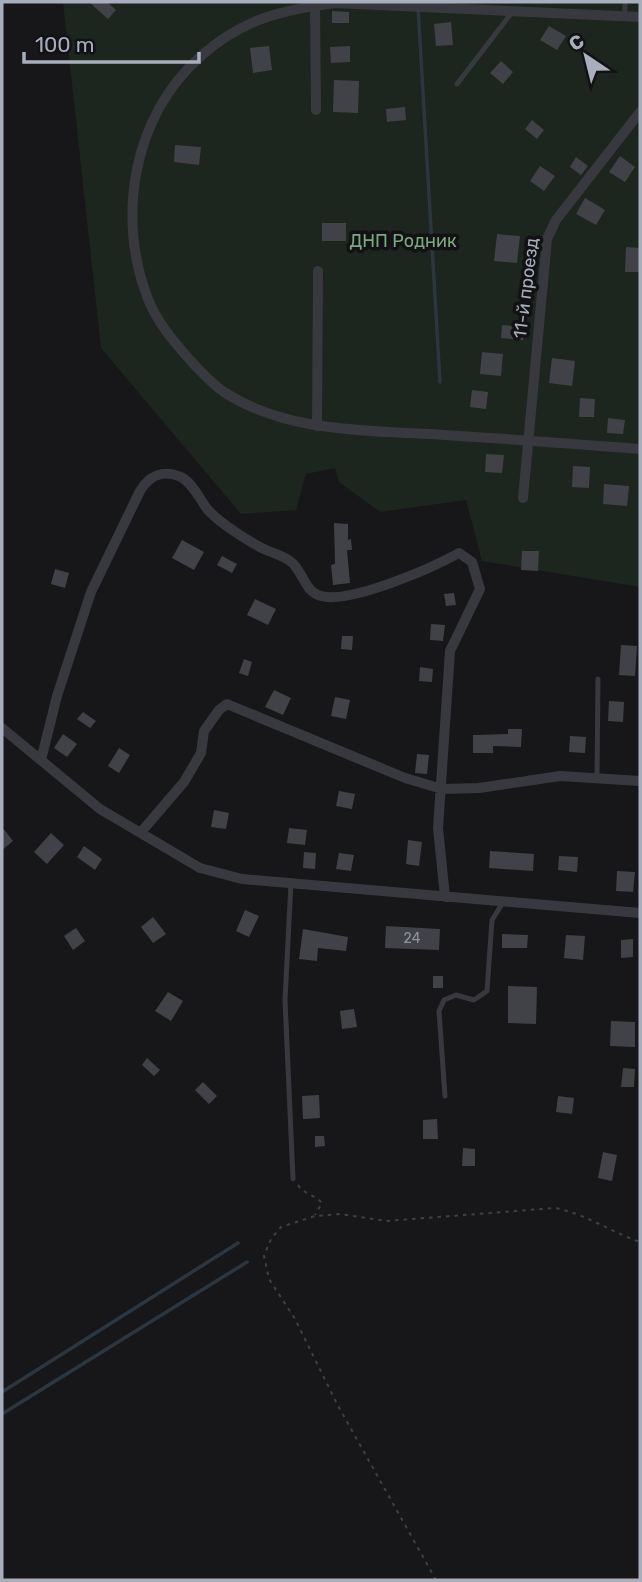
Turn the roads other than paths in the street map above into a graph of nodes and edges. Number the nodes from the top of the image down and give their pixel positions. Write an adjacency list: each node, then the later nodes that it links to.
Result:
1 (625, 2): 4 (lane)
2 (315, 5): 3 (street); 7 (street); 10 (street)
3 (513, 11): 4 (street); 6 (lane)
4 (625, 16): 5 (street)
5 (640, 17)
6 (457, 84)
7 (316, 110)
8 (640, 112): 11 (street, 11-й проезд)
9 (318, 271): 10 (street)
10 (317, 426): 11 (street)
11 (528, 441): 12 (street); 13 (street, 11-й проезд)
12 (640, 449)
13 (523, 498)
14 (598, 678): 17 (lane)
15 (2, 728): 16 (street)
16 (41, 760): 19 (street); 20 (street)
17 (597, 778): 18 (street); 19 (street)
18 (640, 781)
19 (442, 789): 20 (street); 22 (street)
20 (142, 831): 21 (street)
21 (291, 883): 22 (street); 26 (lane)
22 (445, 897): 23 (street)
23 (504, 901): 24 (street); 25 (lane)
24 (640, 913)
25 (445, 1096)
26 (293, 1179)

